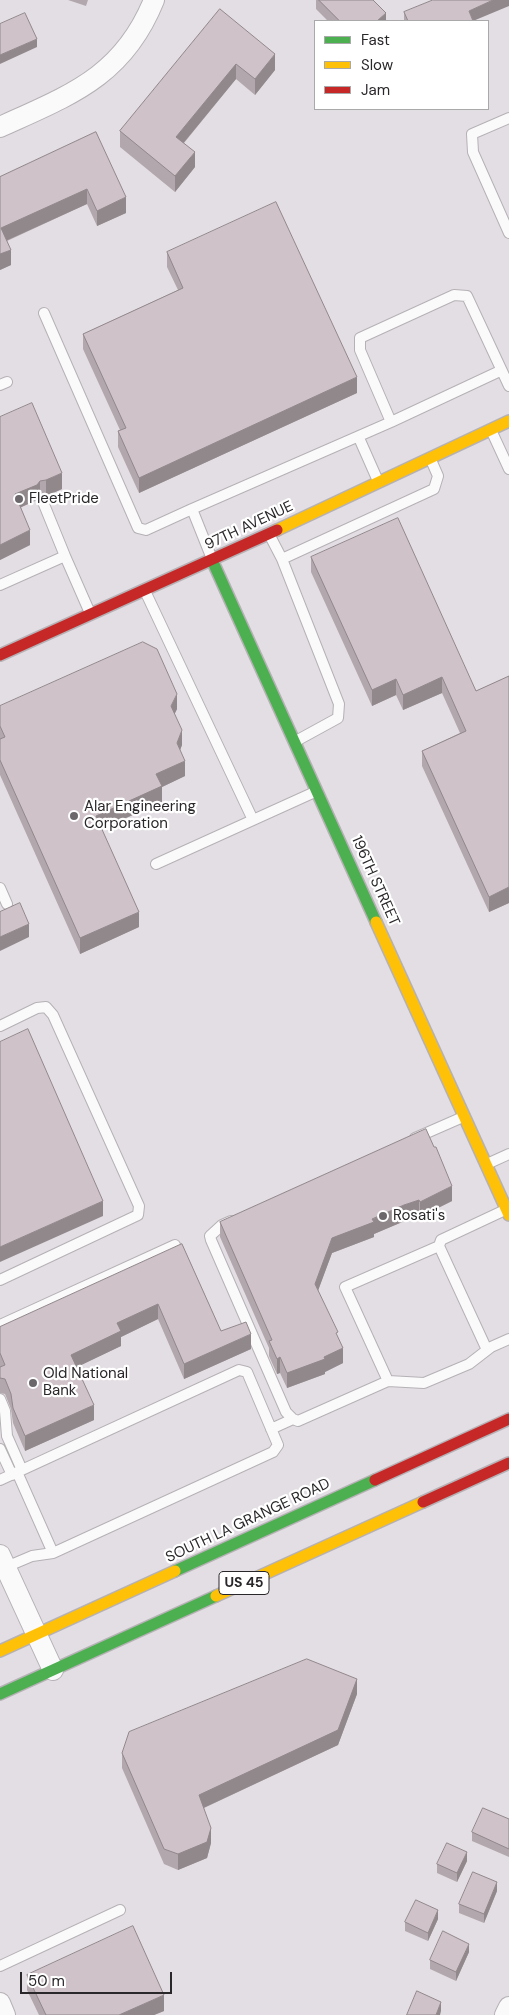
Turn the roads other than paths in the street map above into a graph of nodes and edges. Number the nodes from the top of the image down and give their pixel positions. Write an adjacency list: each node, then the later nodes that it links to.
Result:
1 (154, 0): 3 (street)
2 (509, 118): 4 (lane)
3 (0, 127)
4 (509, 232)
5 (44, 313): 16 (lane)
6 (500, 371): 7 (lane); 9 (lane); 9 (lane)
7 (509, 386)
8 (509, 421): 10 (street, 97TH AVENUE)
9 (391, 422): 11 (lane)
10 (491, 429): 12 (street, 97TH AVENUE); 13 (lane)
11 (359, 438): 14 (lane); 16 (lane)
12 (430, 458): 14 (street, 97TH AVENUE); 19 (lane)
13 (509, 469)
14 (379, 482): 17 (street, 97TH AVENUE)
15 (43, 502): 18 (lane)
16 (192, 509): 20 (lane)
17 (268, 533): 19 (lane); 20 (street, 97TH AVENUE)
18 (65, 556): 21 (lane); 23 (lane)
19 (282, 559): 25 (lane)
20 (212, 560): 22 (street, 97TH AVENUE); 25 (street, 196TH STREET)
21 (0, 585)
22 (145, 590): 23 (street, 97TH AVENUE); 27 (lane)
23 (90, 614): 24 (street, 97TH AVENUE)
24 (0, 655)
25 (295, 741): 26 (street, 196TH STREET)
26 (317, 790): 27 (lane); 32 (street, 196TH STREET)
27 (253, 820): 28 (lane)
28 (156, 864)
29 (0, 888): 30 (lane)
30 (7, 904)
31 (0, 1026): 40 (lane)
32 (464, 1116): 33 (lane); 35 (street, 196TH STREET)
33 (401, 1144)
34 (509, 1154): 35 (lane)
35 (486, 1164): 36 (street, 196TH STREET)
36 (508, 1212): 39 (lane)
37 (240, 1217): 46 (lane)
38 (175, 1245): 41 (lane)
39 (439, 1246): 43 (lane); 44 (lane)
40 (0, 1280)
41 (0, 1325)
42 (509, 1339): 43 (lane)
43 (487, 1350): 44 (lane)
44 (388, 1380): 46 (lane)
45 (0, 1399): 51 (lane)
46 (292, 1419): 48 (lane)
47 (509, 1419): 55 (street, SOUTH LA GRANGE ROAD / US 45)
48 (271, 1429): 51 (lane); 53 (lane)
49 (0, 1449): 51 (lane)
50 (509, 1463): 57 (street, US 45)
51 (17, 1472): 52 (lane); 53 (lane)
52 (0, 1480)
53 (54, 1554): 54 (lane)
54 (3, 1561): 55 (street)
55 (36, 1635): 56 (street, SOUTH LA GRANGE ROAD / US 45); 57 (street)
56 (0, 1651)
57 (52, 1670): 58 (street, US 45)
58 (0, 1694)
59 (120, 1910): 60 (lane)
60 (0, 1966)
61 (0, 2003): 63 (street)
62 (509, 2006): 64 (street)
63 (5, 2015)
64 (505, 2015)

